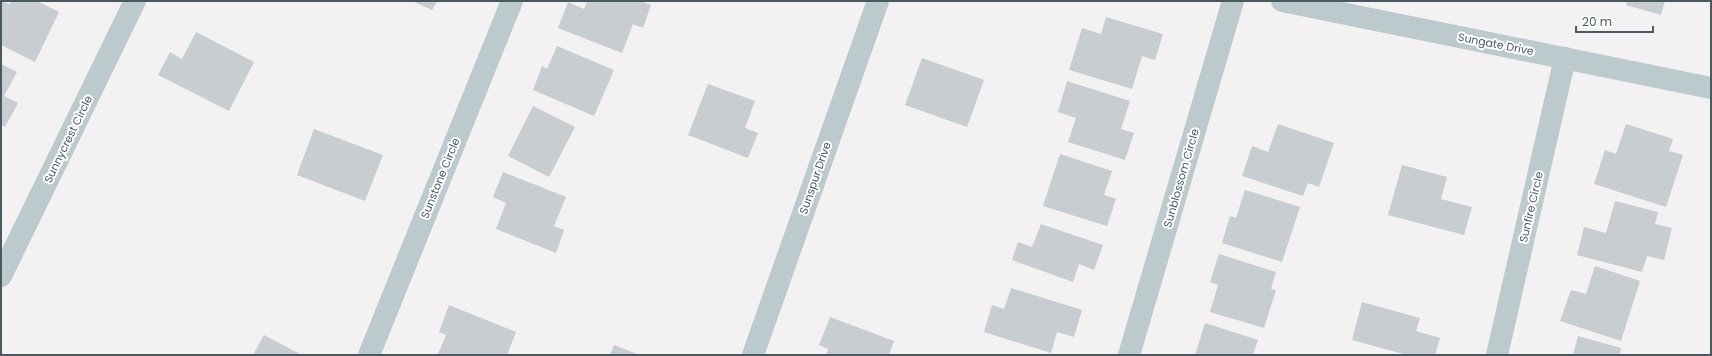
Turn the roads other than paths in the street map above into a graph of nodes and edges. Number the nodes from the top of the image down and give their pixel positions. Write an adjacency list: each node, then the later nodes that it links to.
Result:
1 (135, 1): 8 (street, Sunnycrest Circle)
2 (512, 1): 9 (street, Sunstone Circle)
3 (878, 1): 10 (street, Sunspur Drive)
4 (1233, 1): 11 (street, Sunblossom Circle)
5 (1282, 1): 6 (street, Sungate Drive)
6 (1565, 58): 7 (street, Sungate Drive); 12 (street, Sunfire Circle)
7 (1711, 88)
8 (1, 276)
9 (369, 355)
10 (753, 355)
11 (1129, 355)
12 (1497, 355)

